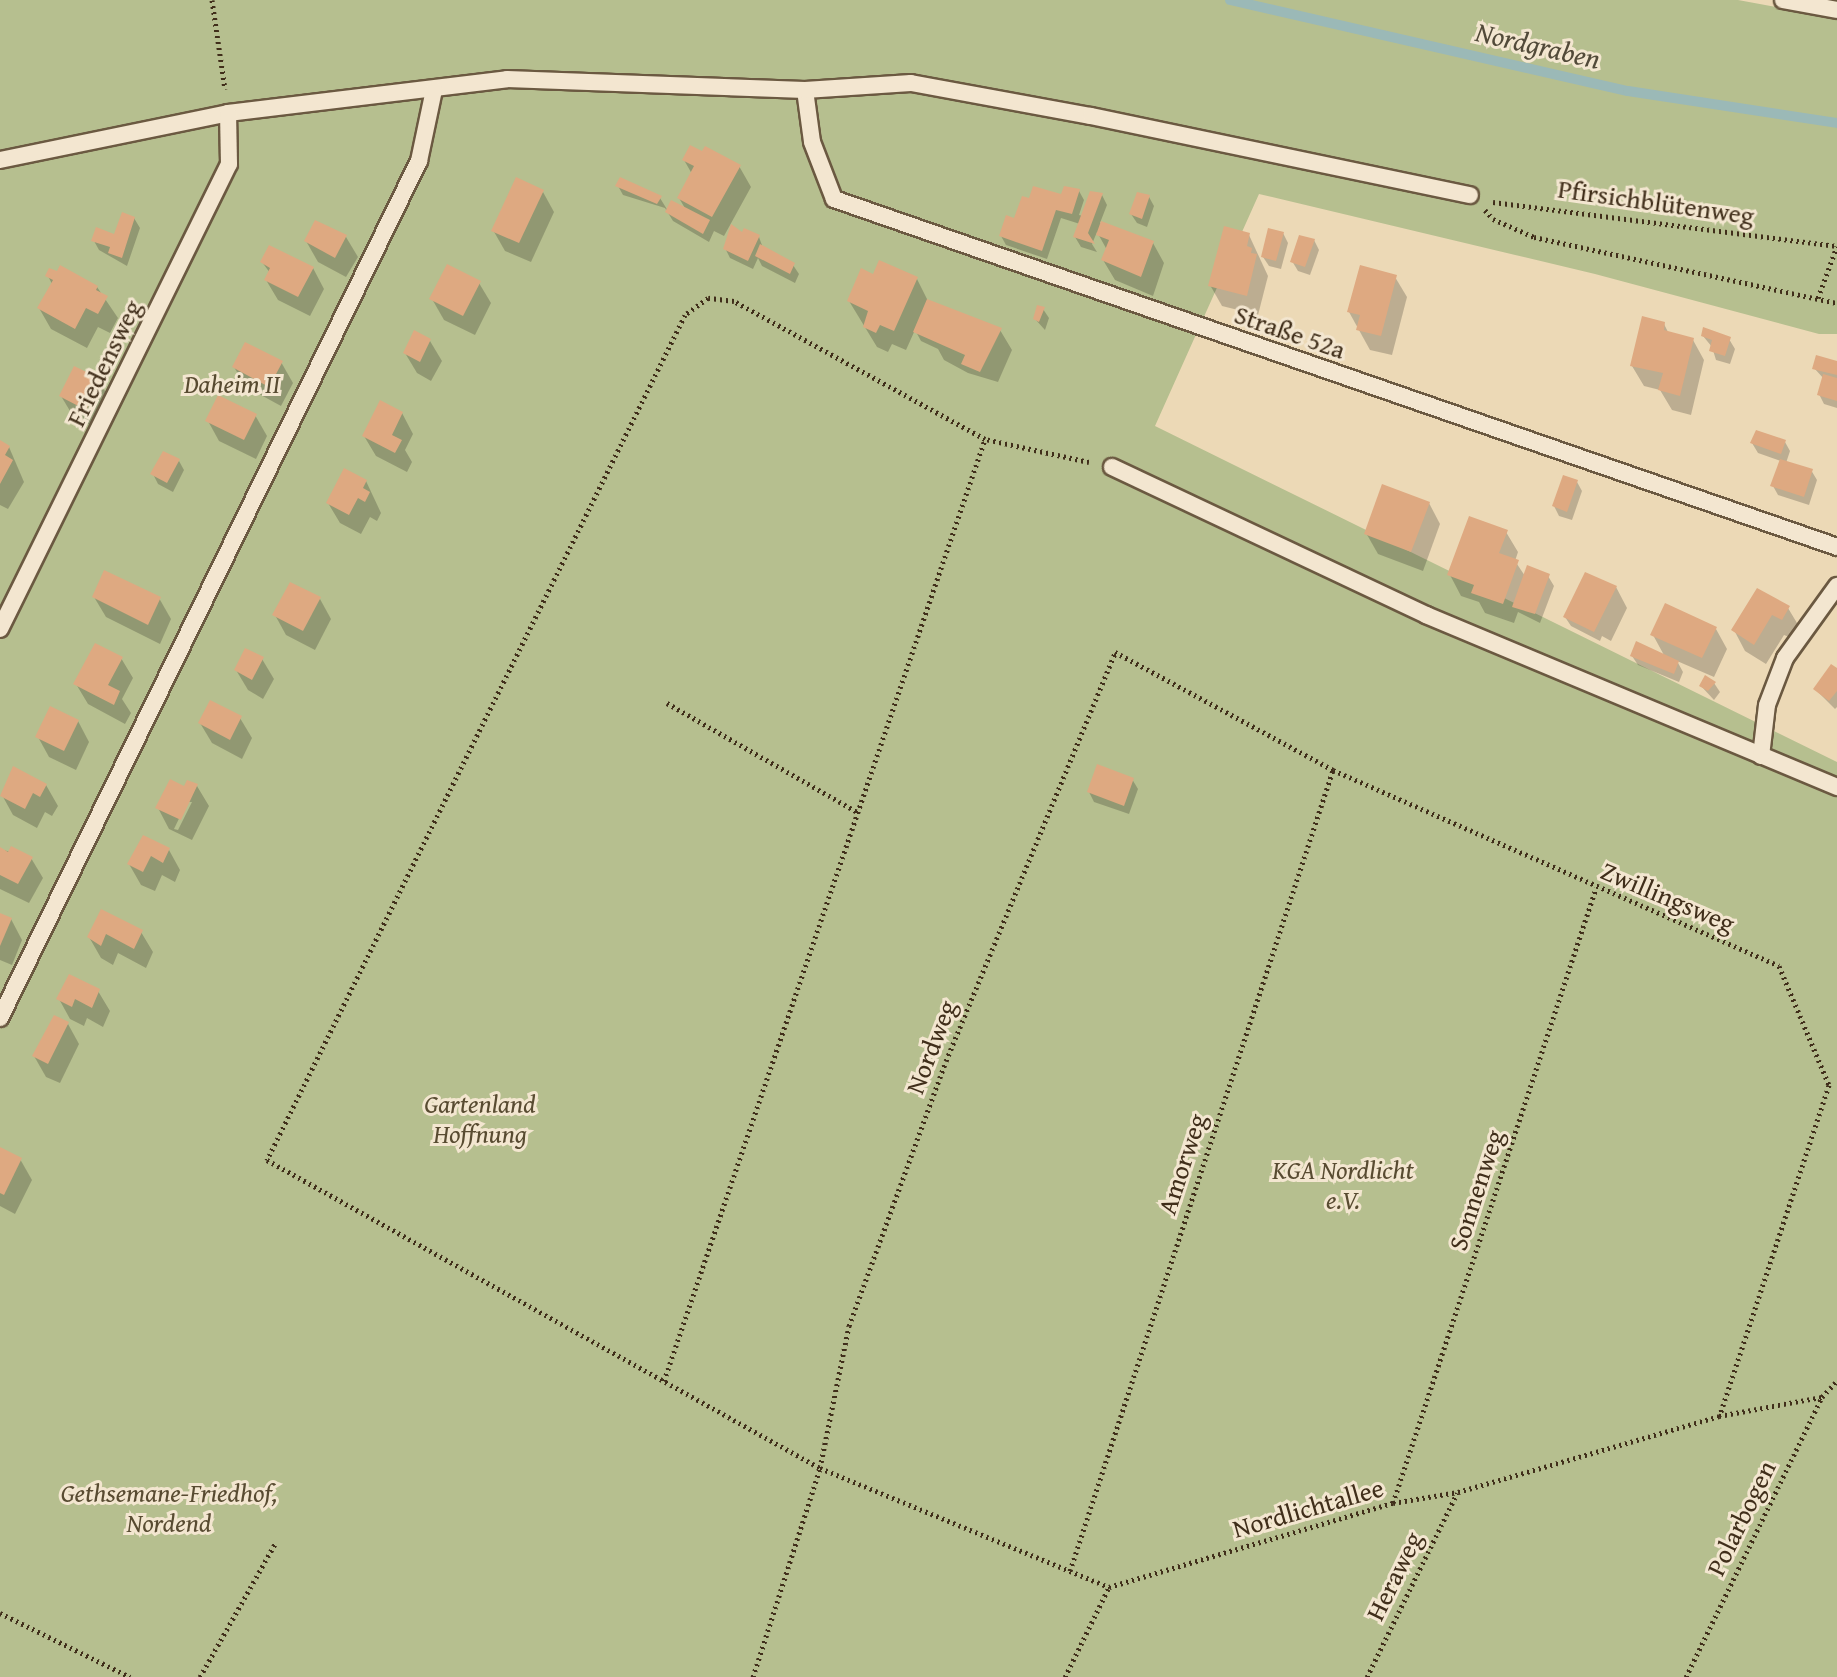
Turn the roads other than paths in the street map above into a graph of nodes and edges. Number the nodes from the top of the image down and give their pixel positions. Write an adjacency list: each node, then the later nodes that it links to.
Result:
1 (1783, 0): 2 (lane)
2 (1837, 10)
3 (434, 90): 4 (lane); 5 (lane); 14 (lane)
4 (805, 90): 7 (lane); 9 (lane, Straße 52a)
5 (228, 113): 6 (lane); 11 (lane, Friedensweg)
6 (0, 160)
7 (1470, 195)
8 (1112, 467): 12 (lane)
9 (1837, 547)
10 (1837, 586): 12 (lane)
11 (0, 629)
12 (1761, 756): 13 (lane)
13 (1837, 787)
14 (0, 1018)

